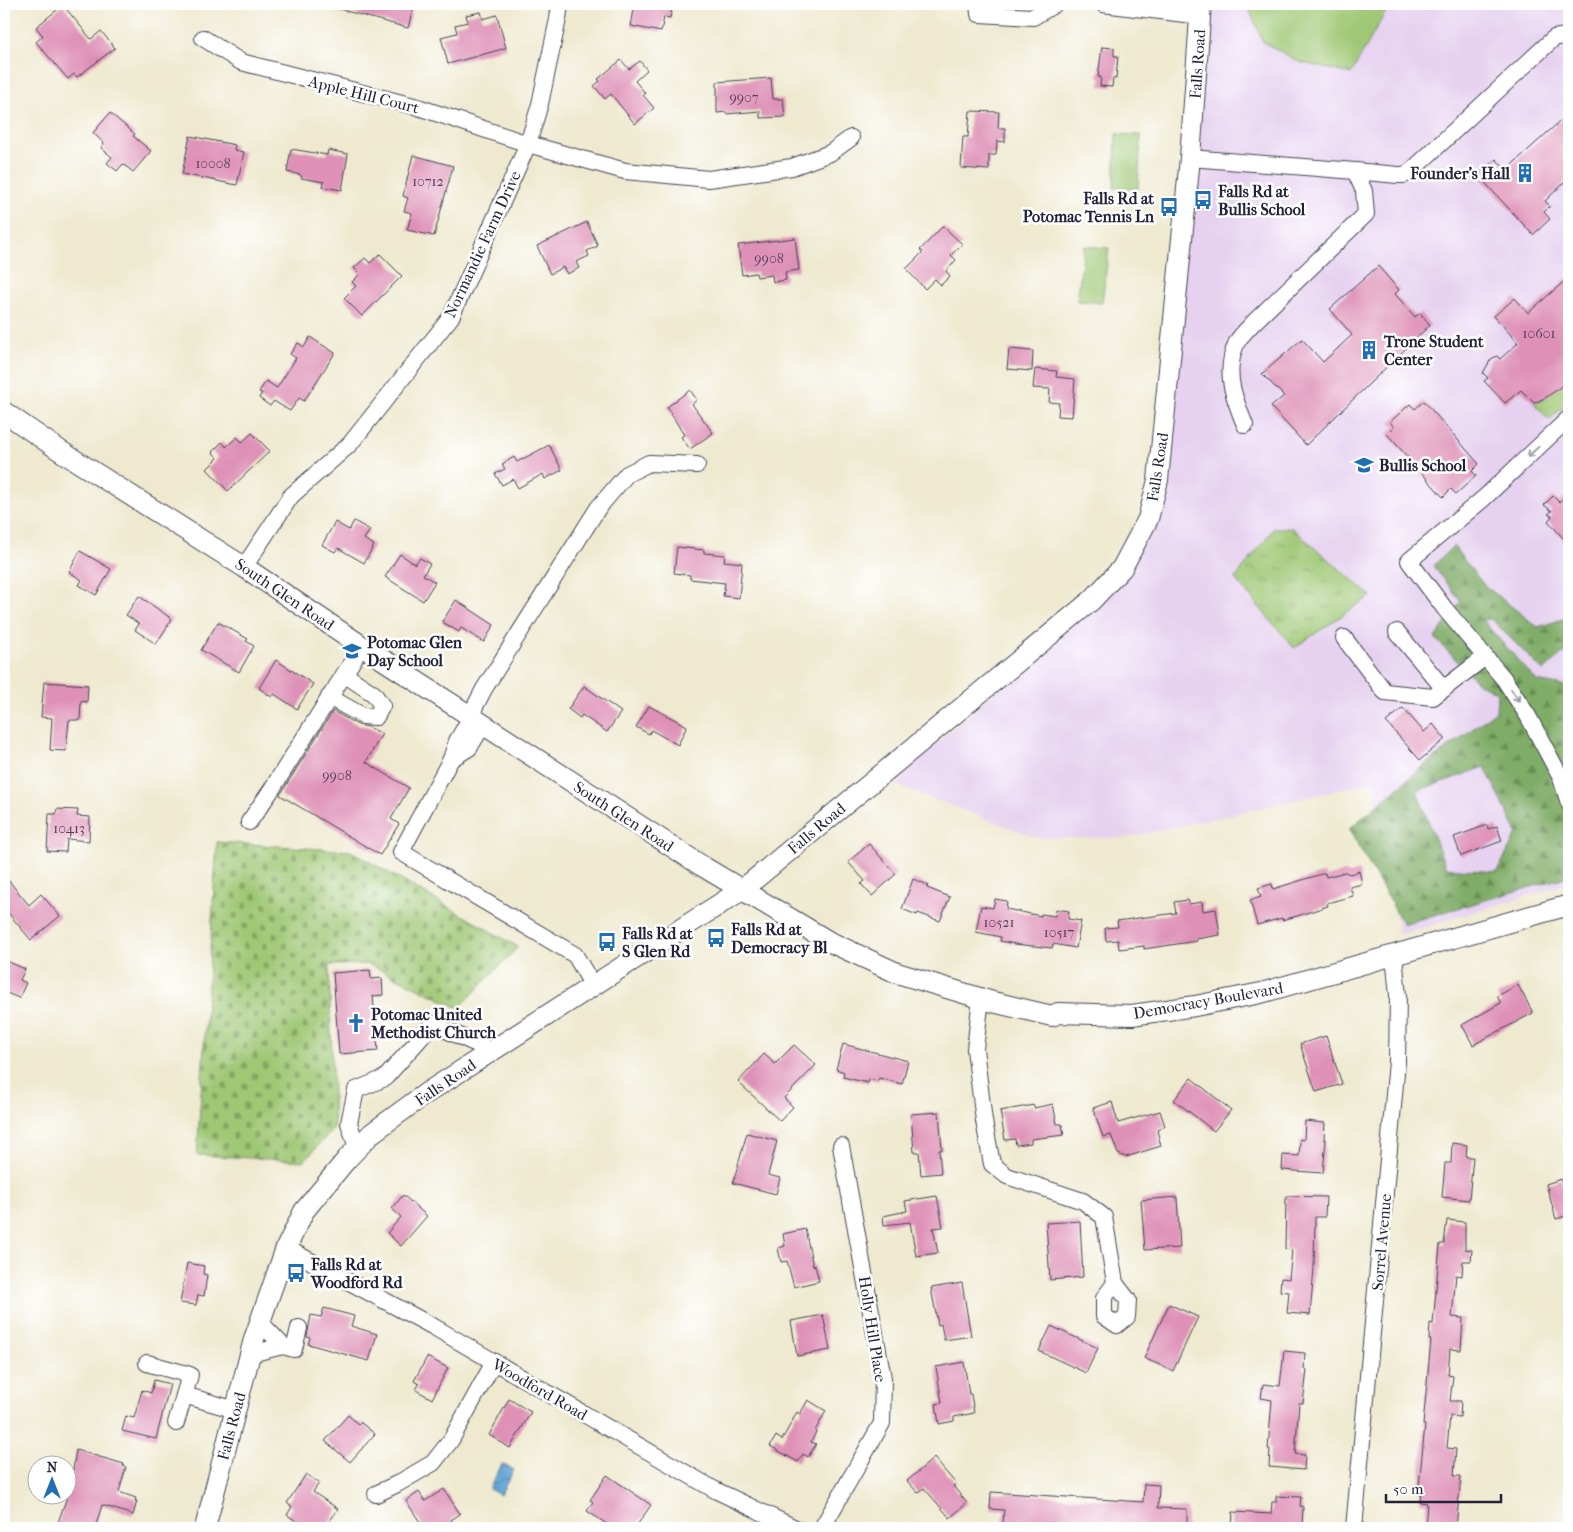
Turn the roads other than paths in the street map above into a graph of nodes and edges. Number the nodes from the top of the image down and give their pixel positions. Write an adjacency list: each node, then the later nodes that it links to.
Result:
1 (560, 4): 9 (street, Normandie Farm Drive)
2 (978, 4): 3 (street)
3 (1055, 4)
4 (1103, 4): 5 (street)
5 (1201, 10): 10 (main road, Falls Road)
6 (1569, 34): 11 (street)
7 (203, 38): 9 (street, Apple Hill Court)
8 (851, 138): 9 (street, Apple Hill Court)
9 (528, 144): 16 (street, Normandie Farm Drive)
10 (1190, 158): 11 (street); 27 (main road, Falls Road)
11 (1355, 172): 14 (street)
12 (4, 412): 16 (main road, South Glen Road)
13 (1569, 418): 20 (street, one-way to 20)
14 (1246, 426)
15 (696, 465): 24 (street)
16 (244, 567): 19 (main road, South Glen Road)
17 (1397, 632): 22 (street)
18 (1344, 638): 22 (street)
19 (362, 646): 21 (street); 24 (main road, South Glen Road)
20 (1485, 657): 22 (street); 25 (street, one-way to 25)
21 (344, 674): 23 (street); 23 (street)
22 (1444, 689)
23 (329, 697): 26 (street)
24 (475, 719): 27 (main road, South Glen Road); 30 (street)
25 (1569, 803)
26 (249, 822)
27 (742, 889): 30 (main road, Falls Road); 31 (main road, Democracy Boulevard)
28 (1569, 905): 29 (main road, Democracy Boulevard)
29 (1394, 955): 31 (main road, Democracy Boulevard); 50 (street, Sorrel Avenue)
30 (592, 986): 32 (main road, Falls Road)
31 (981, 998): 36 (street)
32 (492, 1051): 34 (main road, Falls Road); 34 (street)
33 (841, 1146): 49 (street, Holly Hill Place)
34 (357, 1148): 35 (main road, Falls Road)
35 (286, 1248): 37 (main road, Falls Road); 41 (street, Woodford Road)
36 (1115, 1283)
37 (260, 1322): 39 (street); 40 (main road, Falls Road)
38 (299, 1328): 39 (street)
39 (283, 1346): 40 (street)
40 (250, 1354): 44 (main road, Falls Road)
41 (494, 1362): 46 (street); 48 (street, Woodford Road)
42 (147, 1363): 43 (street)
43 (184, 1394): 44 (street); 45 (street)
44 (236, 1410): 47 (main road, Falls Road)
45 (176, 1424)
46 (376, 1494)
47 (204, 1528)
48 (795, 1528)
49 (822, 1528)
50 (1354, 1528)

